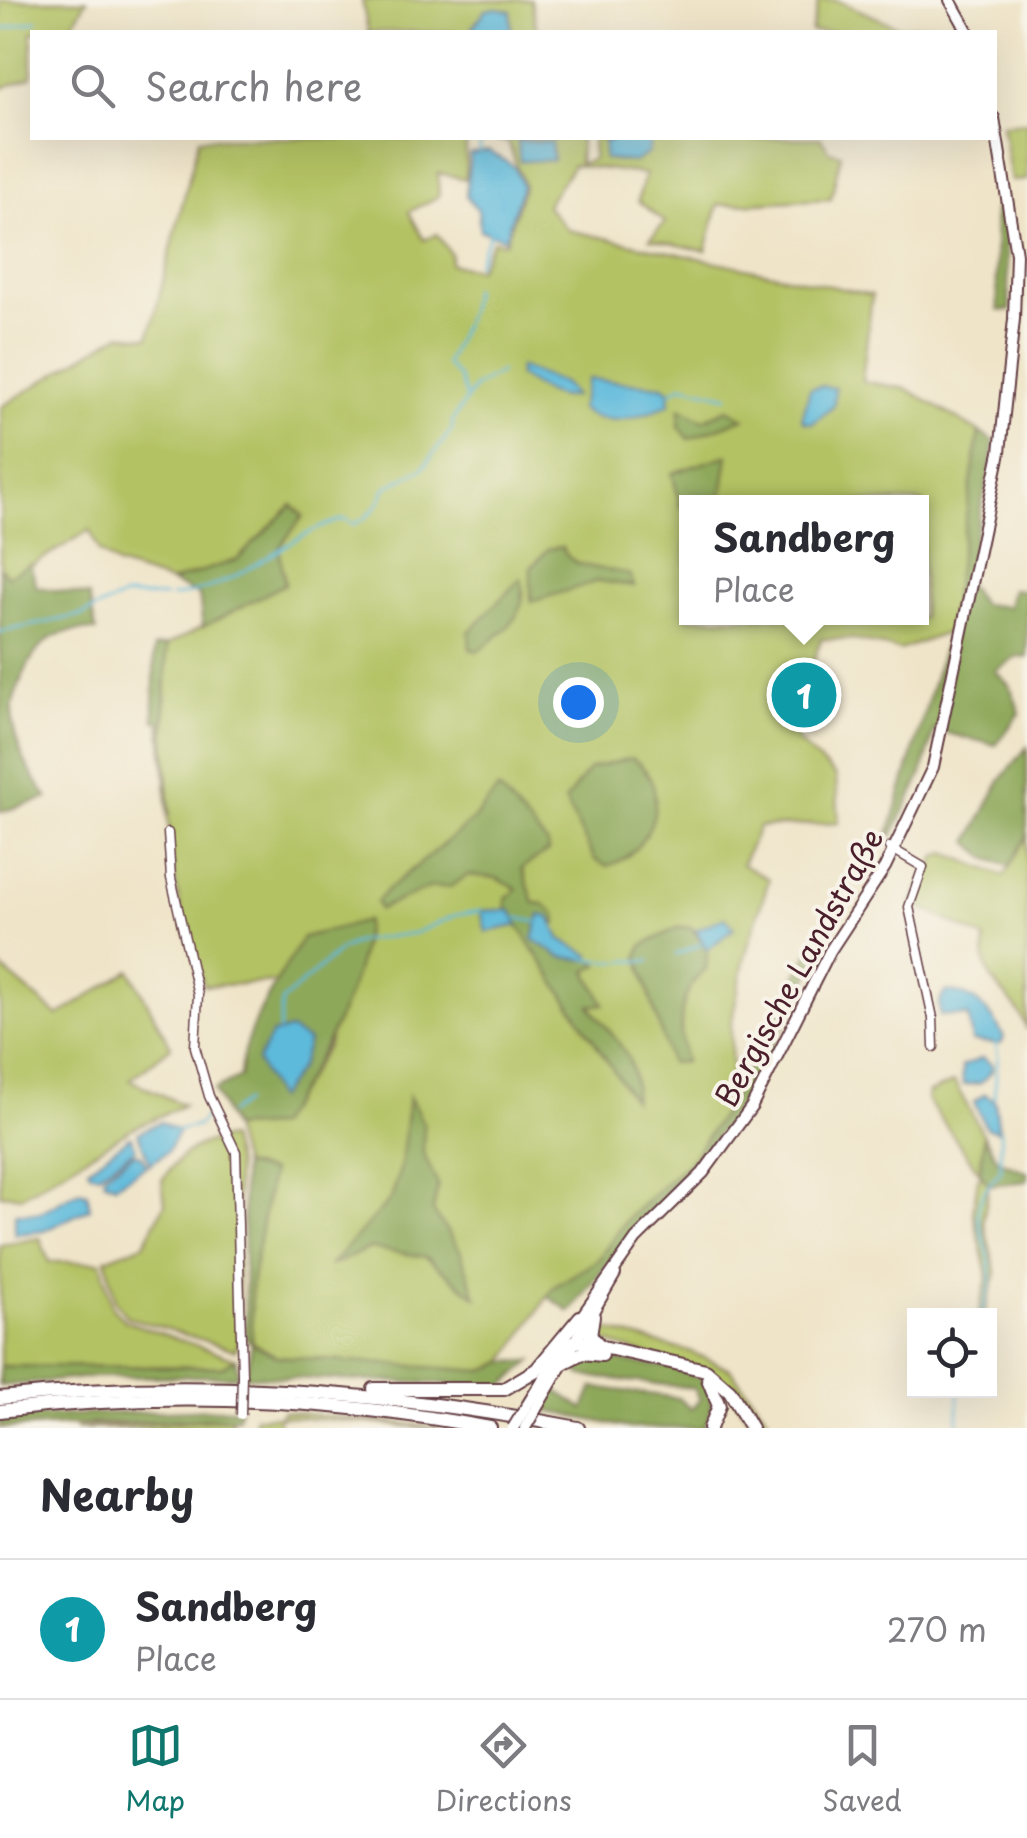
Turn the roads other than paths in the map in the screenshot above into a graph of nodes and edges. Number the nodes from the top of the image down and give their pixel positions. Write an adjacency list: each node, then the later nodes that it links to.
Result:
1 (950, 0): 2 (main road)
2 (967, 30)
3 (997, 137): 4 (main road, Bergische Landstraße)
4 (1021, 319): 6 (main road, Bergische Landstraße)
5 (168, 832): 16 (street, bridge)
6 (891, 849): 7 (street); 8 (main road, Bergische Landstraße)
7 (934, 1047)
8 (586, 1316): 9 (main road, Bergische Landstraße); 10 (highway); 12 (highway)
9 (570, 1344): 10 (highway); 11 (main road, Bergische Landstraße); 14 (main road, Bergische Landstraße)
10 (602, 1347): 22 (highway)
11 (562, 1364): 14 (main road, Bergische Landstraße); 21 (highway)
12 (349, 1393): 13 (highway); 20 (highway)
13 (0, 1398)
14 (531, 1408): 18 (main road, Bergische Landstraße, bridge); 19 (main road, Bergische Landstraße, bridge)
15 (0, 1411): 17 (highway)
16 (240, 1428)
17 (490, 1428)
18 (514, 1428)
19 (525, 1428)
20 (578, 1428)
21 (710, 1428)
22 (751, 1428)

